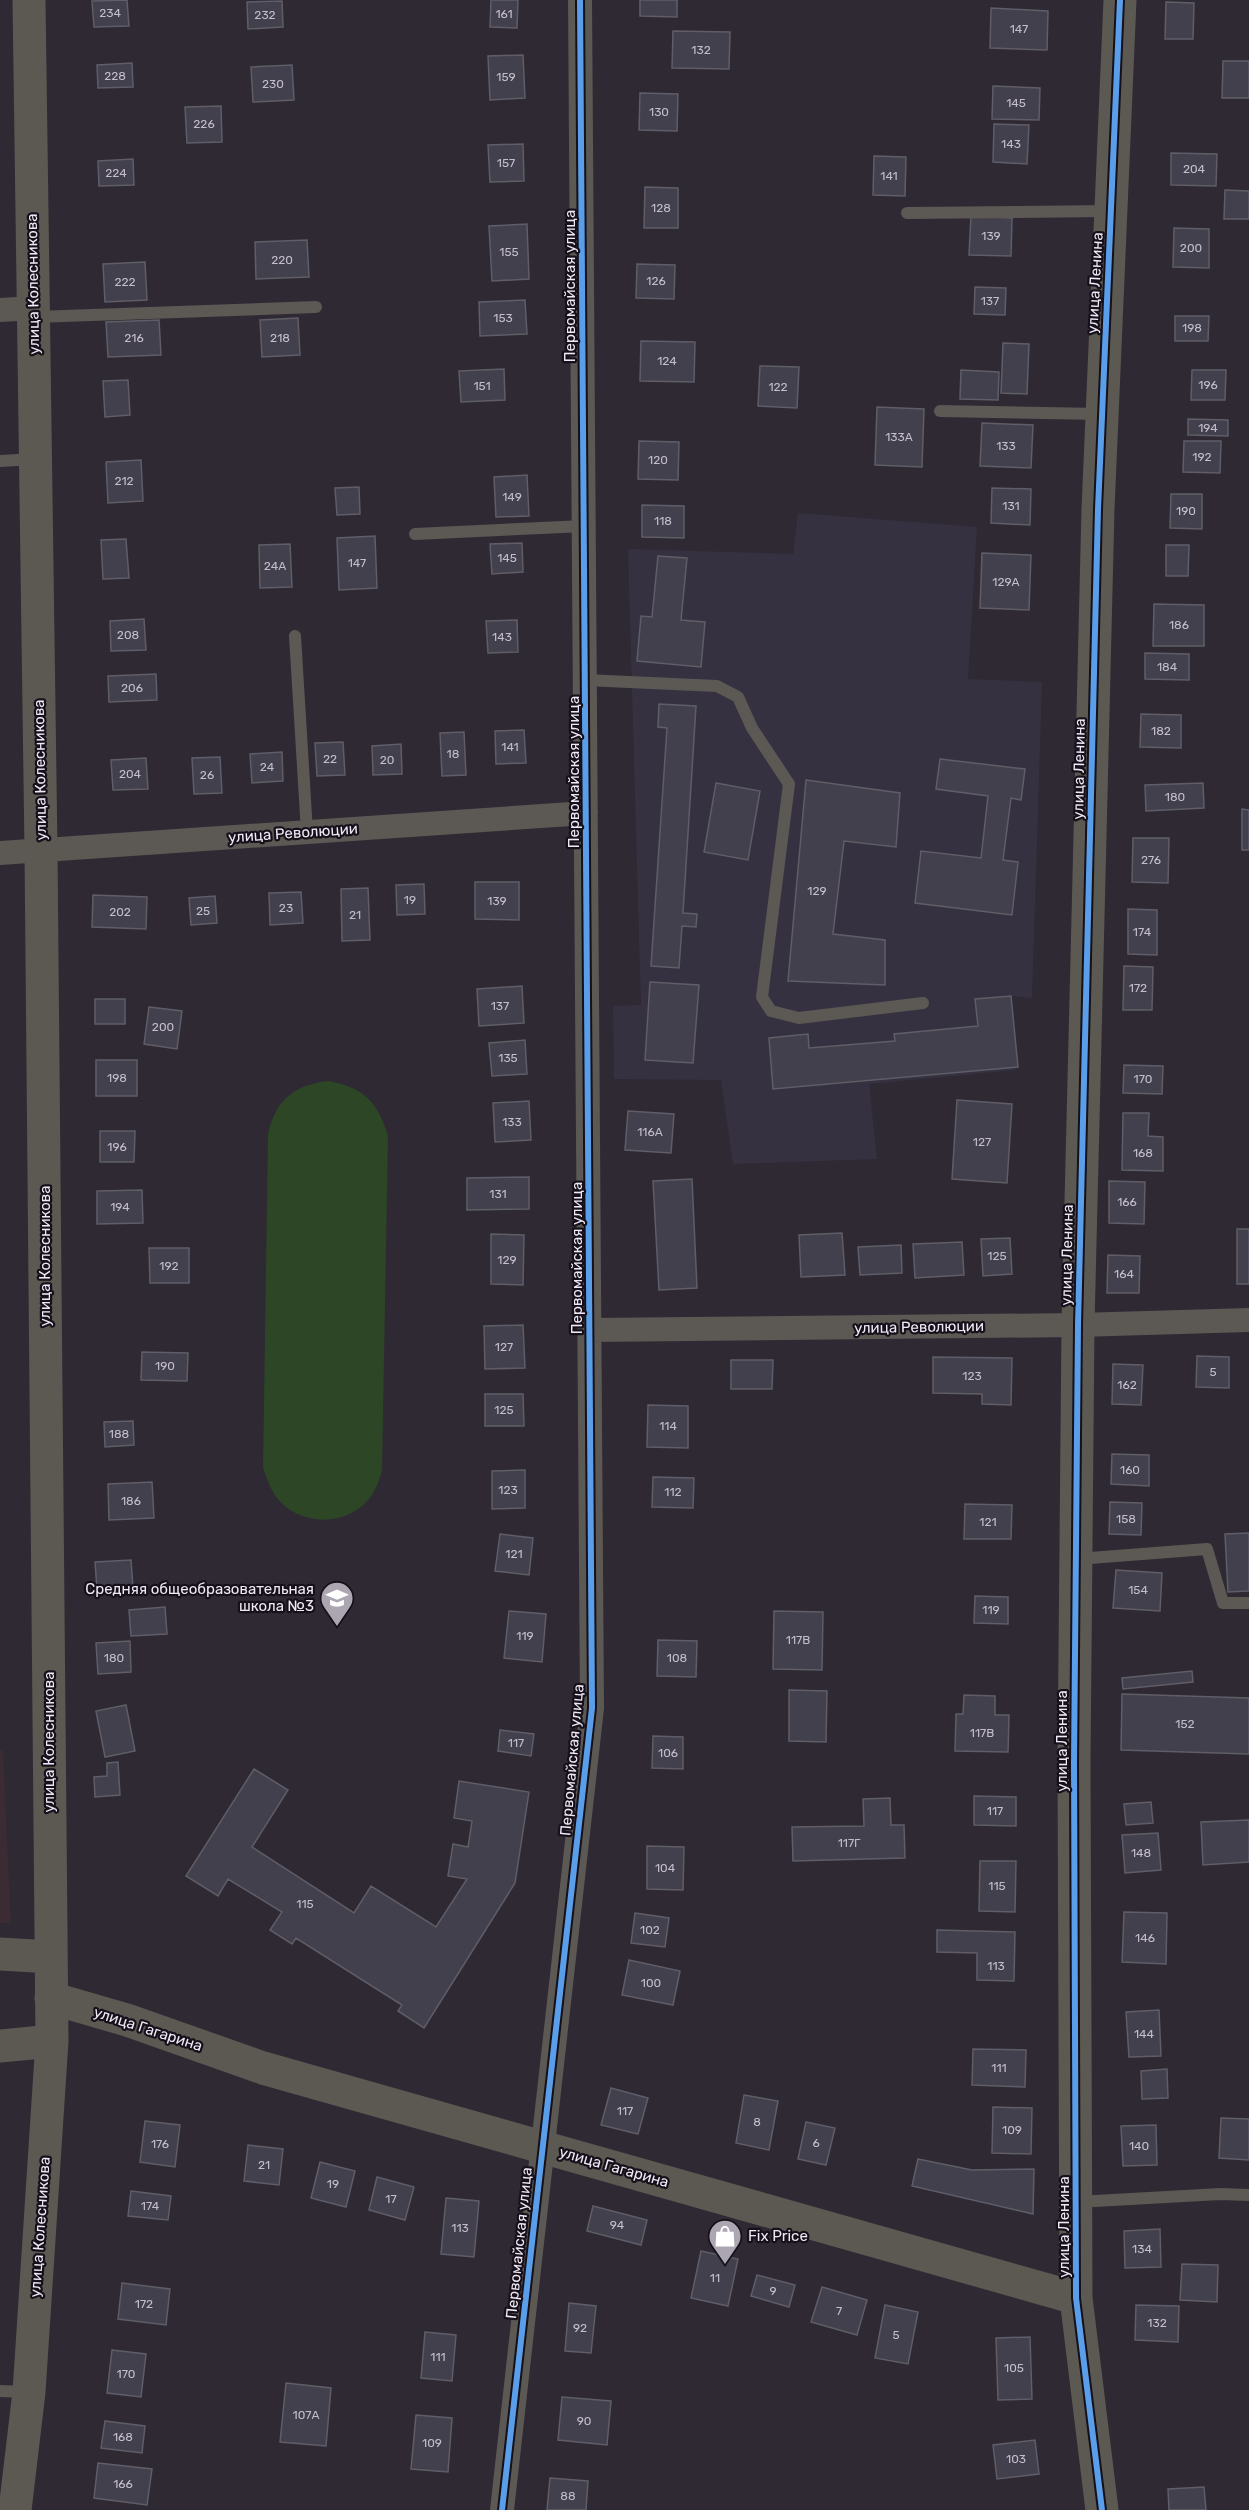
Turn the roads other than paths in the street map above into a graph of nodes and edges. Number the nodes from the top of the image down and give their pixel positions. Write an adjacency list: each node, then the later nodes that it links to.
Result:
1 (29, 0): 8 (street, улица Колесникова)
2 (580, 0): 13 (street, Первомайская улица)
3 (1120, 0): 4 (street, улица Ленина)
4 (1111, 211): 5 (lane); 10 (street, улица Ленина)
5 (907, 213)
6 (316, 307): 8 (lane)
7 (0, 310): 8 (street)
8 (34, 313): 11 (street, улица Колесникова)
9 (940, 411): 10 (lane)
10 (1101, 414): 23 (street, улица Ленина)
11 (36, 459): 12 (lane); 19 (street, улица Колесникова)
12 (0, 460)
13 (584, 526): 14 (lane); 16 (street, Первомайская улица)
14 (415, 534)
15 (295, 636): 18 (lane)
16 (585, 680): 17 (street, Первомайская улица); 21 (lane)
17 (586, 813): 18 (street, улица Революции); 24 (street, Первомайская улица)
18 (307, 832): 19 (street, улица Революции)
19 (41, 850): 20 (street, улица Революции); 28 (street, улица Колесникова)
20 (0, 853)
21 (923, 1003)
22 (1249, 1320): 23 (street, улица Революции)
23 (1078, 1325): 24 (street, улица Революции); 25 (street, улица Ленина)
24 (590, 1330): 32 (street, Первомайская улица)
25 (1076, 1559): 26 (lane); 34 (street, улица Ленина)
26 (1249, 1604)
27 (0, 1954): 28 (street)
28 (51, 1957): 29 (street, улица Колесникова)
29 (51, 1998): 30 (street, улица Колесникова); 32 (street, улица Гагарина)
30 (52, 2041): 31 (street); 36 (street, улица Колесникова)
31 (0, 2046)
32 (542, 2147): 35 (street, улица Гагарина); 39 (street, Первомайская улица)
33 (1249, 2194): 34 (lane)
34 (1076, 2202): 35 (street, улица Ленина)
35 (1076, 2298): 37 (street, улица Ленина)
36 (15, 2392): 38 (street, улица Колесникова)
37 (1098, 2509)
38 (15, 2510)
39 (502, 2510)

